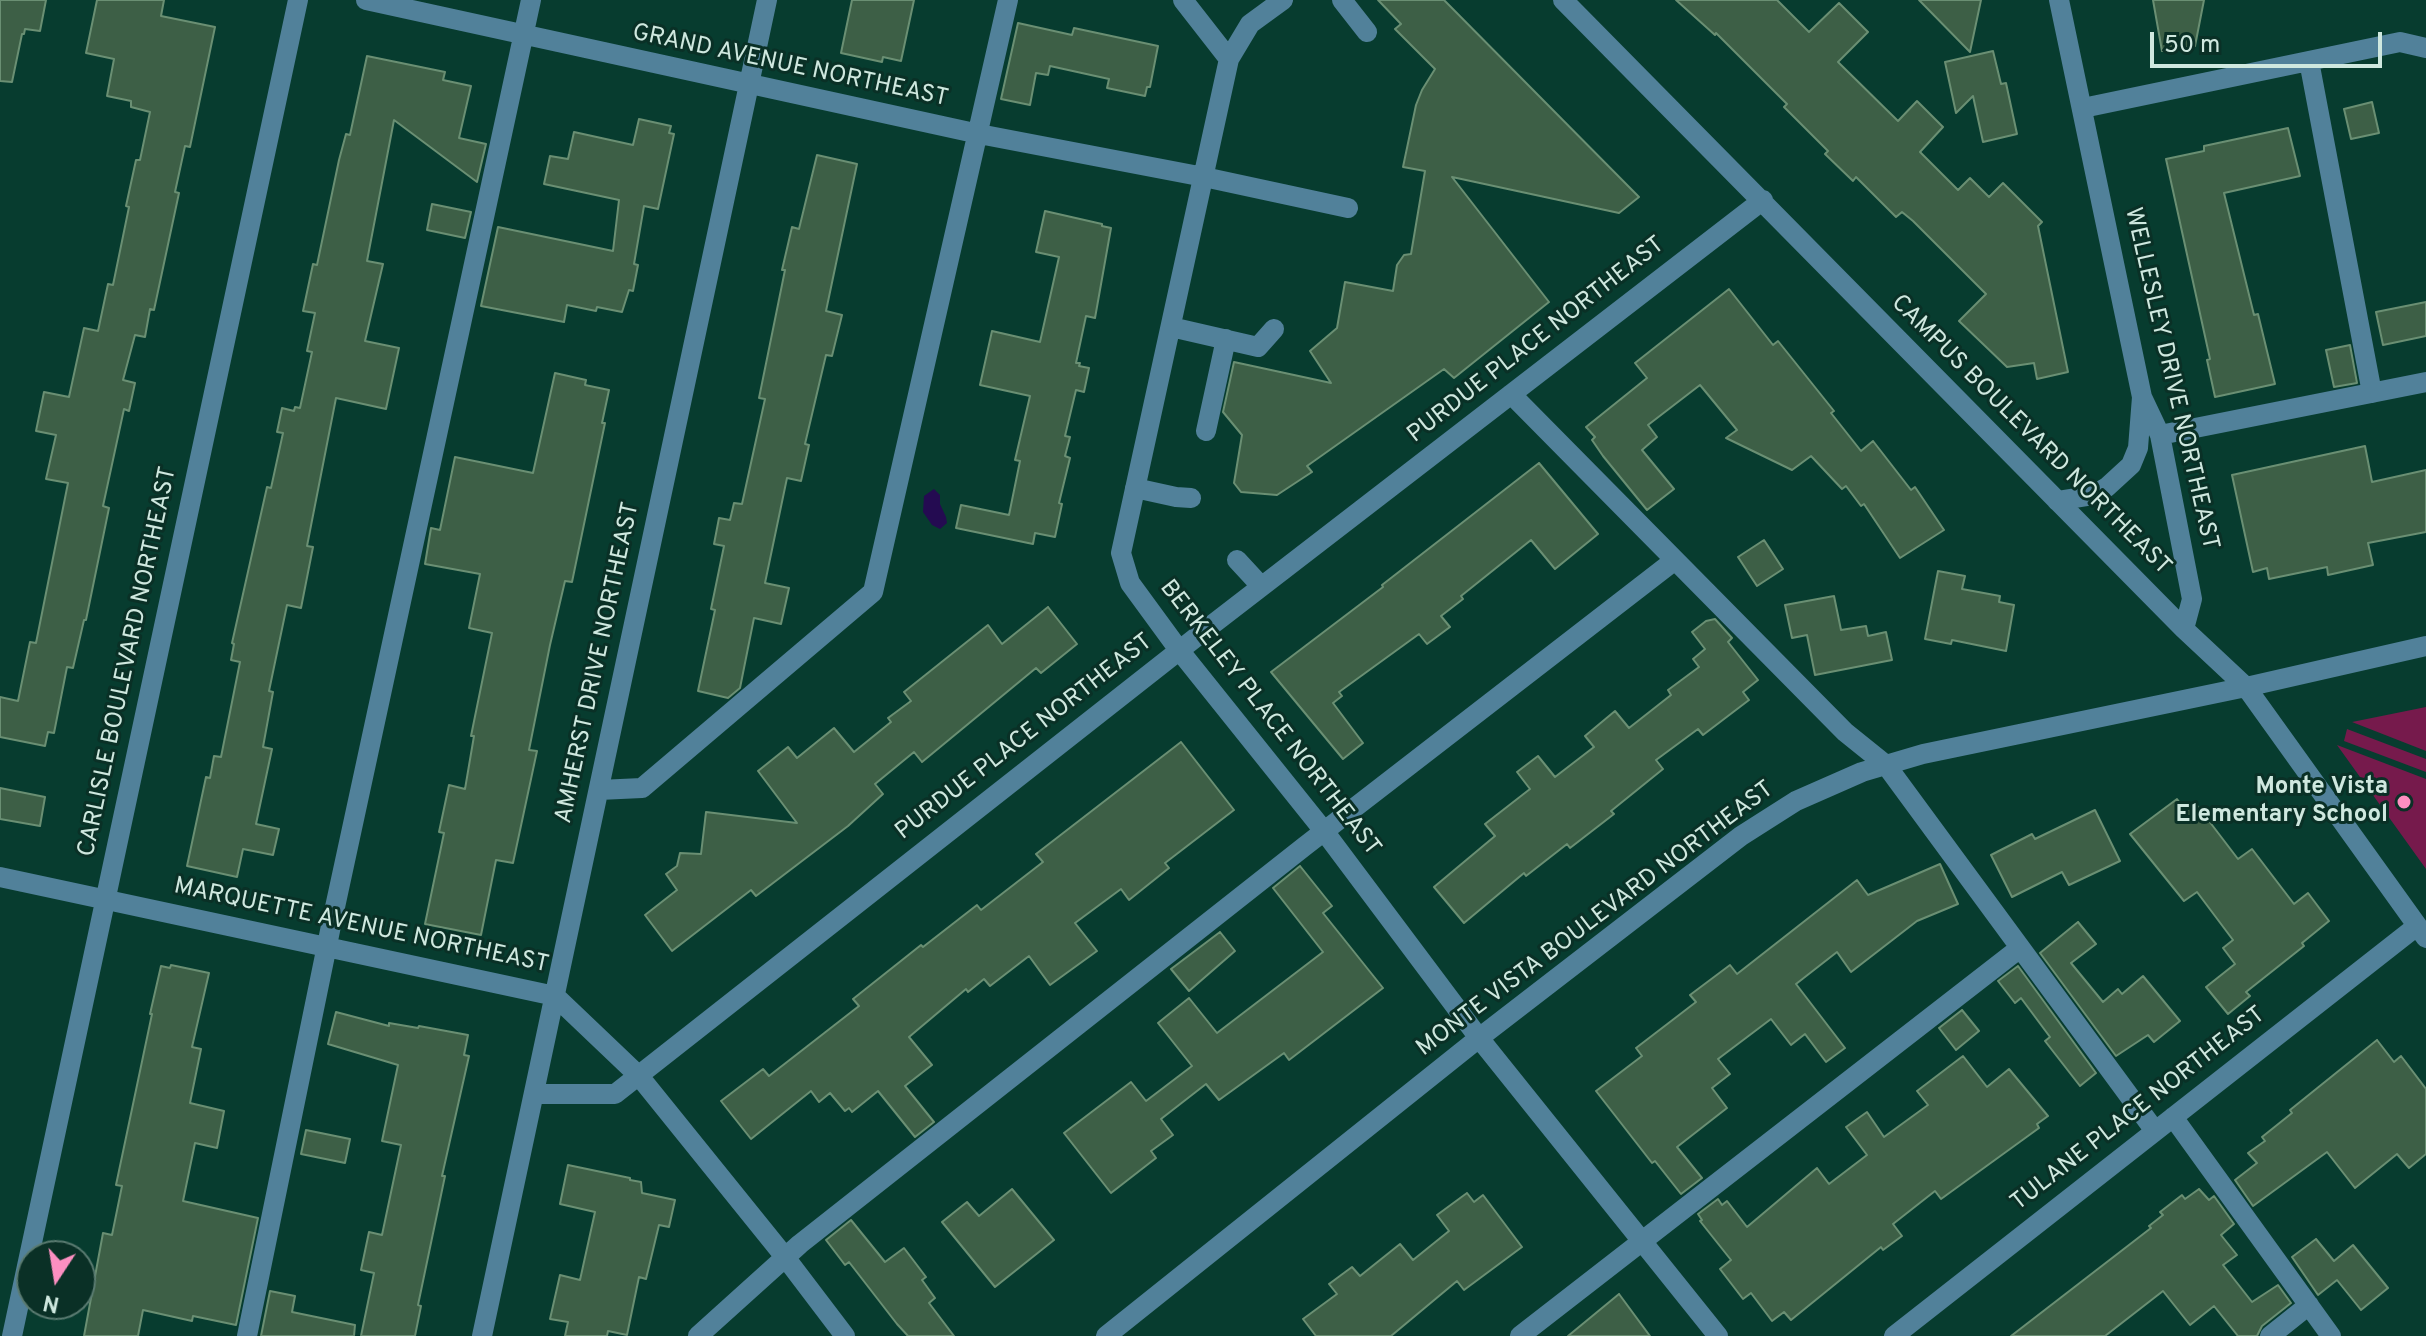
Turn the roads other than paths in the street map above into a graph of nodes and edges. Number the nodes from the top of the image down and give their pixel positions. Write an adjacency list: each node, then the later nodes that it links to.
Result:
1 (298, 0): 45 (street, CARLISLE BOULEVARD NORTHEAST)
2 (366, 0): 12 (street, GRAND AVENUE NORTHEAST)
3 (531, 0): 12 (street)
4 (767, 0): 16 (street, AMHERST DRIVE NORTHEAST)
5 (1008, 0): 18 (street)
6 (1183, 0): 14 (street)
7 (1283, 0): 14 (street, BERKELEY PLACE NORTHEAST)
8 (1342, 0): 11 (street)
9 (1563, 0): 20 (street, CAMPUS BOULEVARD NORTHEAST)
10 (2059, 0): 17 (street, WELLESLEY DRIVE NORTHEAST)
11 (1367, 32)
12 (524, 34): 16 (street, GRAND AVENUE NORTHEAST); 47 (street)
13 (2426, 48): 15 (street)
14 (1229, 59): 19 (street, BERKELEY PLACE NORTHEAST)
15 (2309, 61): 17 (street); 26 (street)
16 (749, 85): 18 (street, GRAND AVENUE NORTHEAST); 42 (street, AMHERST DRIVE NORTHEAST)
17 (2083, 108): 28 (street, WELLESLEY DRIVE NORTHEAST)
18 (979, 134): 19 (street, GRAND AVENUE NORTHEAST); 42 (street)
19 (1204, 177): 21 (street, GRAND AVENUE NORTHEAST); 22 (street, BERKELEY PLACE NORTHEAST)
20 (1763, 200): 27 (street, PURDUE PLACE NORTHEAST); 33 (street, CAMPUS BOULEVARD NORTHEAST)
21 (1348, 208)
22 (1171, 327): 24 (street); 31 (street, BERKELEY PLACE NORTHEAST)
23 (1274, 329): 24 (street)
24 (1226, 339): 29 (street)
25 (2426, 382): 26 (street)
26 (2372, 393): 30 (street)
27 (1511, 394): 35 (street); 36 (street, PURDUE PLACE NORTHEAST)
28 (2142, 397): 30 (street, WELLESLEY DRIVE NORTHEAST); 33 (street)
29 (1206, 431)
30 (2160, 435): 37 (street, WELLESLEY DRIVE NORTHEAST)
31 (1135, 488): 32 (street); 39 (street, BERKELEY PLACE NORTHEAST)
32 (1191, 498)
33 (2057, 501): 37 (street, CAMPUS BOULEVARD NORTHEAST)
34 (1237, 560): 36 (street)
35 (1675, 560): 41 (street); 43 (street)
36 (1261, 586): 39 (street, PURDUE PLACE NORTHEAST)
37 (2184, 629): 40 (street, CAMPUS BOULEVARD NORTHEAST)
38 (2426, 646): 40 (street, MONTE VISTA BOULEVARD NORTHEAST)
39 (1179, 650): 43 (street, BERKELEY PLACE NORTHEAST); 51 (street, PURDUE PLACE NORTHEAST)
40 (2246, 687): 41 (street, MONTE VISTA BOULEVARD NORTHEAST); 46 (street, CAMPUS BOULEVARD NORTHEAST)
41 (1886, 765): 48 (street); 50 (street, MONTE VISTA BOULEVARD NORTHEAST)
42 (599, 790): 49 (street, AMHERST DRIVE NORTHEAST)
43 (1324, 831): 50 (street, BERKELEY PLACE NORTHEAST); 56 (street)
44 (0, 877): 45 (street, MARQUETTE AVENUE NORTHEAST)
45 (105, 898): 47 (street, MARQUETTE AVENUE NORTHEAST); 58 (street, CARLISLE BOULEVARD NORTHEAST)
46 (2422, 932): 53 (street, TULANE PLACE NORTHEAST)
47 (327, 945): 49 (street, MARQUETTE AVENUE NORTHEAST); 59 (street)
48 (2020, 948): 54 (street); 55 (street)
49 (555, 996): 51 (street, MARQUETTE AVENUE NORTHEAST); 52 (street, AMHERST DRIVE NORTHEAST)
50 (1479, 1038): 55 (street, BERKELEY PLACE NORTHEAST); 63 (street, MONTE VISTA BOULEVARD NORTHEAST)
51 (639, 1076): 52 (street, PURDUE PLACE NORTHEAST); 56 (street, MARQUETTE AVENUE NORTHEAST)
52 (534, 1094): 60 (street, AMHERST DRIVE NORTHEAST)
53 (2173, 1117): 54 (street, TULANE PLACE NORTHEAST); 57 (street)
54 (2155, 1131): 66 (street, TULANE PLACE NORTHEAST)
55 (1641, 1240): 64 (street); 65 (street, BERKELEY PLACE NORTHEAST)
56 (785, 1257): 61 (street); 62 (street, MARQUETTE AVENUE NORTHEAST)
57 (2309, 1305): 67 (street); 68 (street)
58 (12, 1336)
59 (247, 1336)
60 (482, 1336)
61 (698, 1336)
62 (845, 1336)
63 (1106, 1336)
64 (1520, 1336)
65 (1718, 1336)
66 (1894, 1336)
67 (2270, 1336)
68 (2331, 1336)

